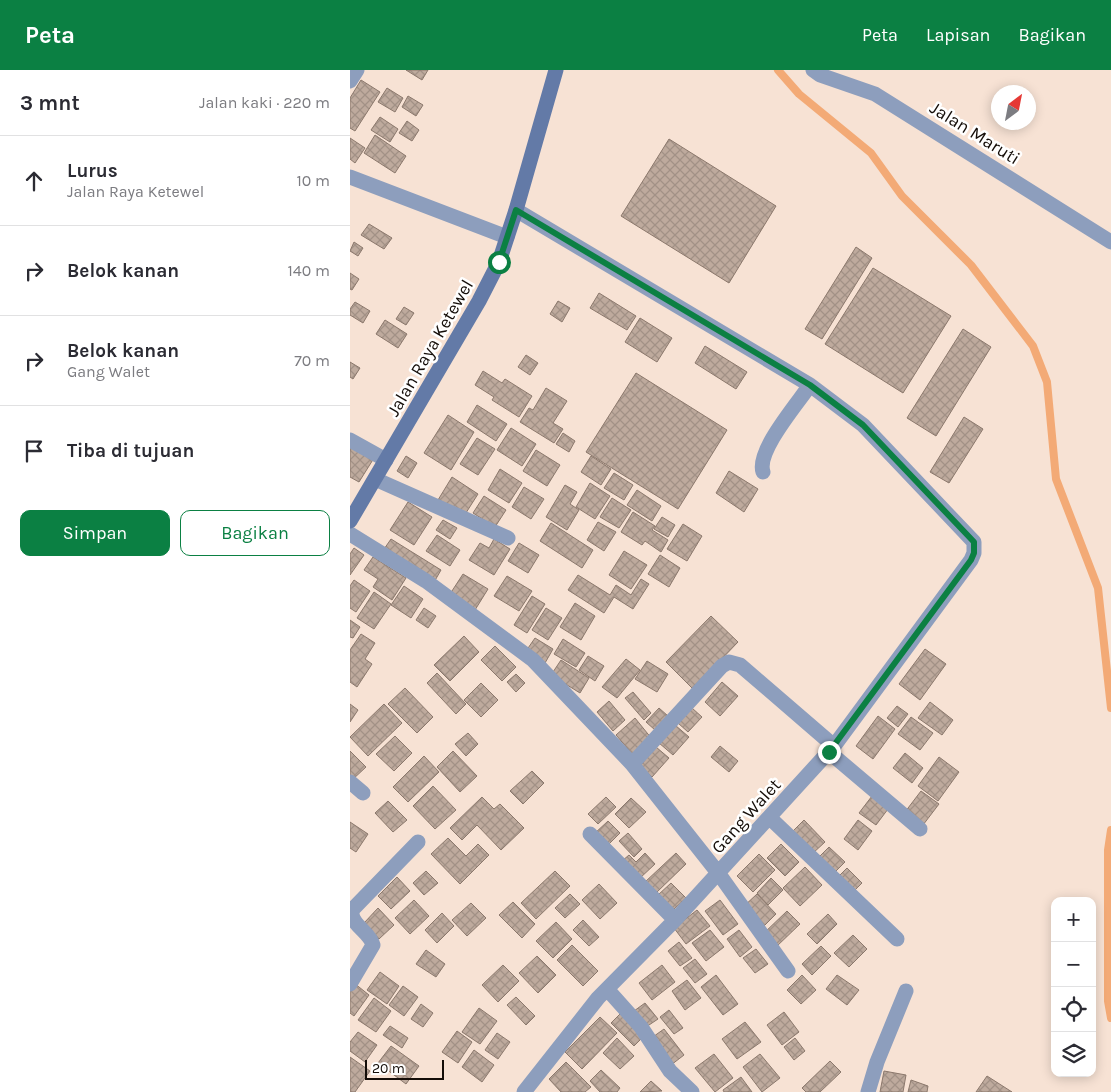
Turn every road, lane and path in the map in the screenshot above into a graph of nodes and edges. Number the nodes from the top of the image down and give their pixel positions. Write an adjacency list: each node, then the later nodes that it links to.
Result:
1 (357, 70): 4 (street)
2 (556, 70): 6 (main road, Jalan Raya Ketewel)
3 (813, 70): 8 (street, Jalan Maruti)
4 (350, 81)
5 (350, 177): 7 (street)
6 (516, 210): 7 (main road, Jalan Raya Ketewel); 9 (street)
7 (506, 237): 11 (main road, Jalan Raya Ketewel)
8 (1111, 242)
9 (810, 385): 12 (street); 17 (street, Gang Walet)
10 (350, 440): 11 (street)
11 (386, 460): 13 (main road, Jalan Raya Ketewel)
12 (764, 472)
13 (375, 479): 14 (main road, Jalan Raya Ketewel); 16 (street)
14 (350, 521)
15 (350, 534): 18 (street)
16 (508, 538)
17 (832, 749): 18 (street); 21 (street, Gang Walet); 22 (street)
18 (632, 764): 25 (street)
19 (350, 782): 20 (street)
20 (363, 793)
21 (770, 818): 25 (street, Gang Walet); 27 (street)
22 (920, 829)
23 (590, 834): 26 (street)
24 (418, 842): 29 (street)
25 (719, 874): 26 (street, Gang Walet); 28 (street)
26 (676, 920): 30 (street, Gang Walet)
27 (897, 938)
28 (788, 971)
29 (350, 984)
30 (607, 989): 32 (street, Gang Walet); 33 (street)
31 (906, 991): 34 (street)
32 (524, 1092)
33 (692, 1092)
34 (868, 1092)

